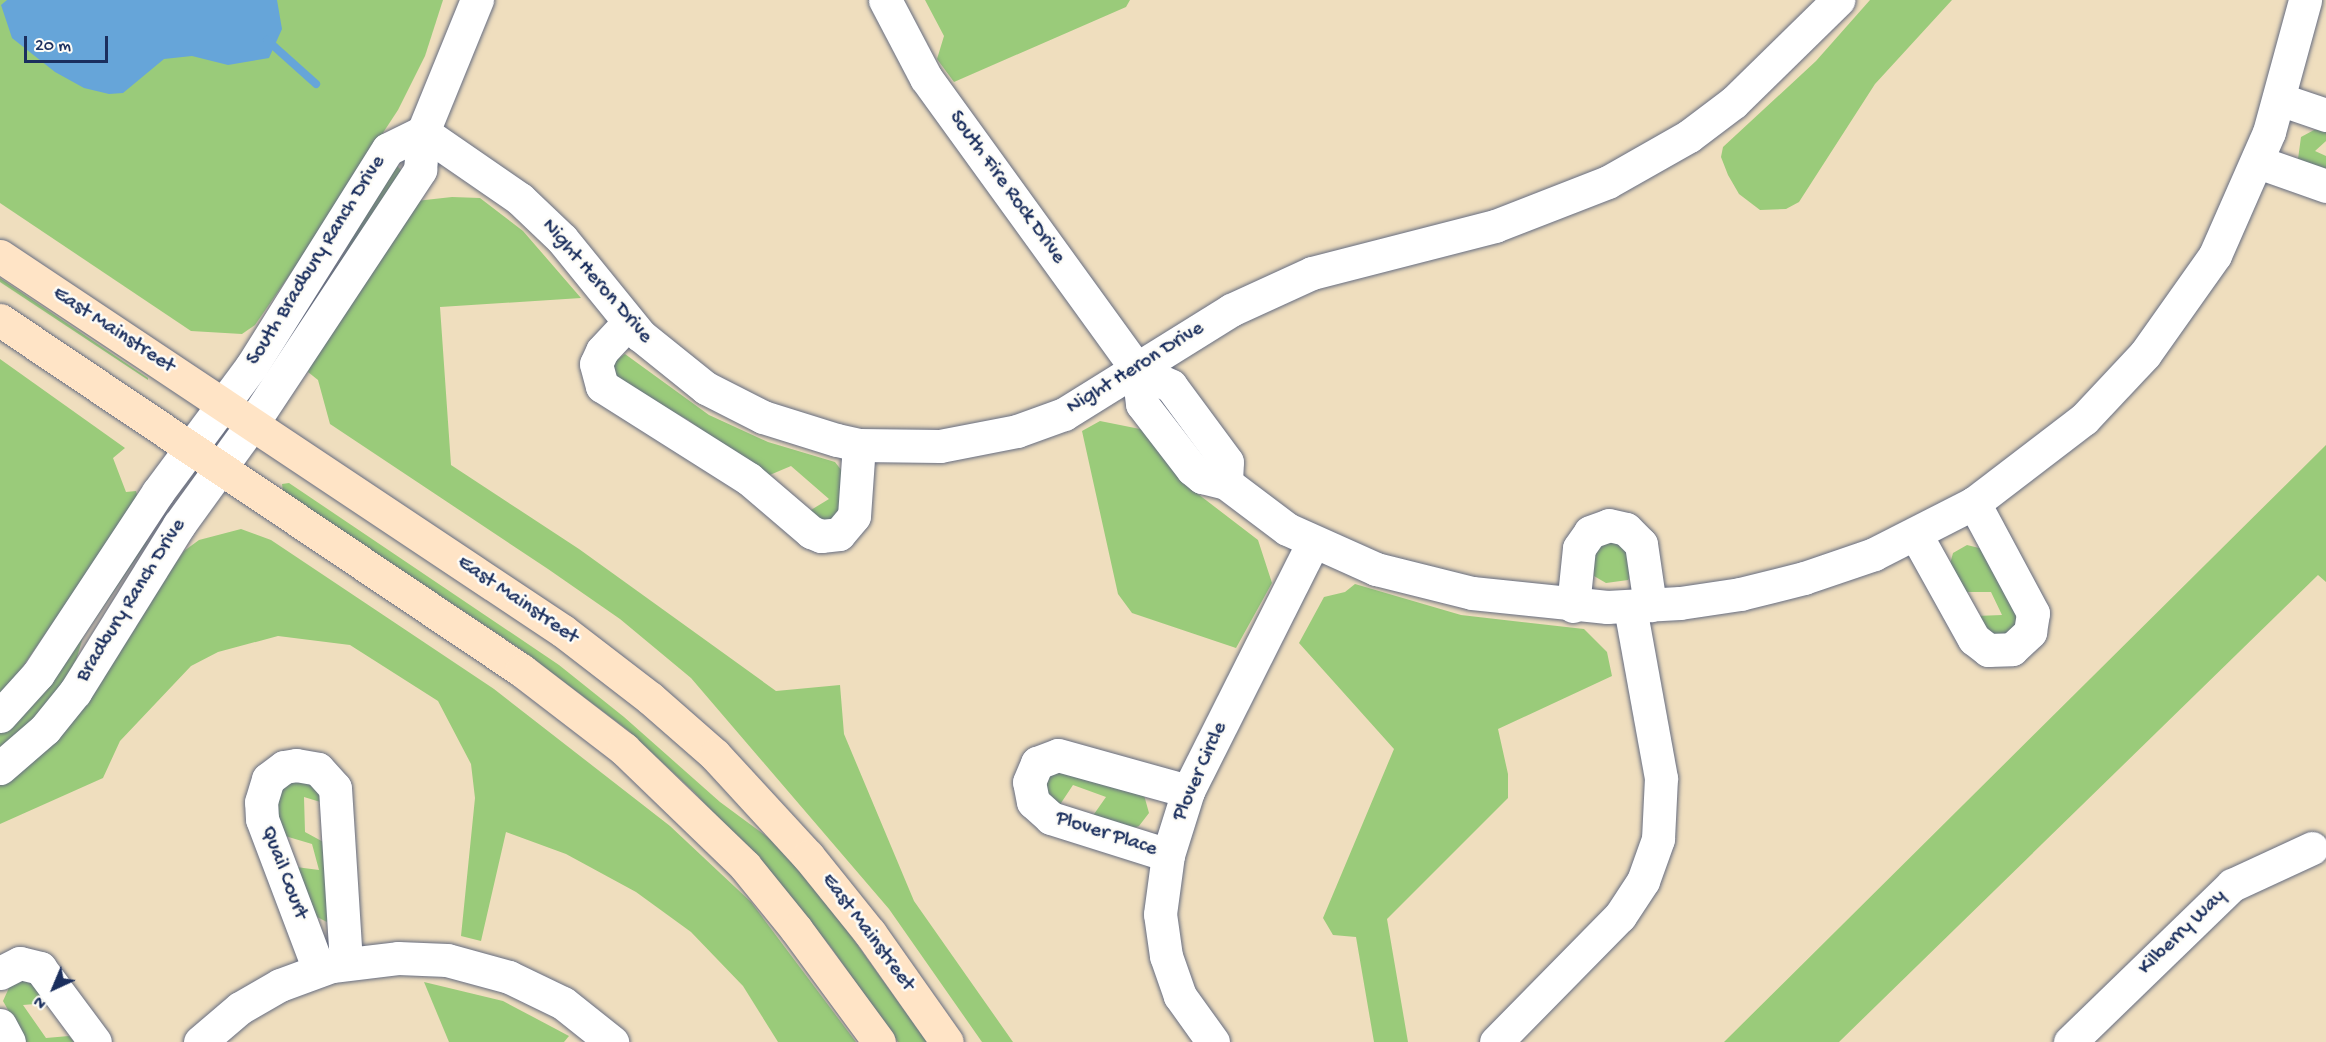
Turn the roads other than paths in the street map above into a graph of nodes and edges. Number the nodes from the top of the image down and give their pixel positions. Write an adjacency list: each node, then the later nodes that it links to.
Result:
1 (477, 0): 7 (street, South Bradbury Ranch Drive)
2 (885, 0): 13 (street, South Fire Rock Drive)
3 (1838, 0): 13 (street, Night Heron Drive)
4 (2305, 0): 5 (street)
5 (2279, 99): 6 (street); 8 (street)
6 (2326, 115)
7 (423, 132): 12 (street, Night Heron Drive); 14 (street, South Bradbury Ranch Drive); 15 (street, South Bradbury Ranch Drive)
8 (2258, 162): 9 (street); 19 (street)
9 (2326, 186)
10 (0, 256): 14 (main road, East Mainstreet)
11 (0, 320): 17 (main road)
12 (628, 323): 16 (street, Night Heron Drive); 16 (street)
13 (1138, 371): 16 (street, Night Heron Drive); 21 (street)
14 (224, 404): 15 (main road, East Mainstreet); 17 (street, Bradbury Ranch Drive)
15 (252, 424): 18 (street, Bradbury Ranch Drive); 37 (main road, East Mainstreet)
16 (859, 445)
17 (191, 447): 18 (main road); 24 (street, Bradbury Ranch Drive)
18 (221, 468): 25 (street, Bradbury Ranch Drive); 36 (main road)
19 (1974, 503): 20 (street); 20 (street)
20 (1916, 535): 23 (street)
21 (1313, 543): 22 (street); 26 (street, Plover Circle)
22 (1574, 606): 23 (street); 23 (street)
23 (1640, 606): 39 (street)
24 (0, 716)
25 (0, 768)
26 (1188, 791): 28 (street, Plover Circle); 28 (street, Plover Place)
27 (2312, 848): 40 (street, Kilberry Way)
28 (1168, 855): 38 (street, Plover Circle)
29 (332, 967): 29 (street, Quail Court); 34 (street); 35 (street)
30 (0, 973): 33 (street)
31 (0, 1026): 32 (street)
32 (9, 1042)
33 (94, 1042)
34 (200, 1042)
35 (612, 1042)
36 (879, 1042)
37 (946, 1042)
38 (1213, 1042)
39 (1496, 1042)
40 (2070, 1042)

